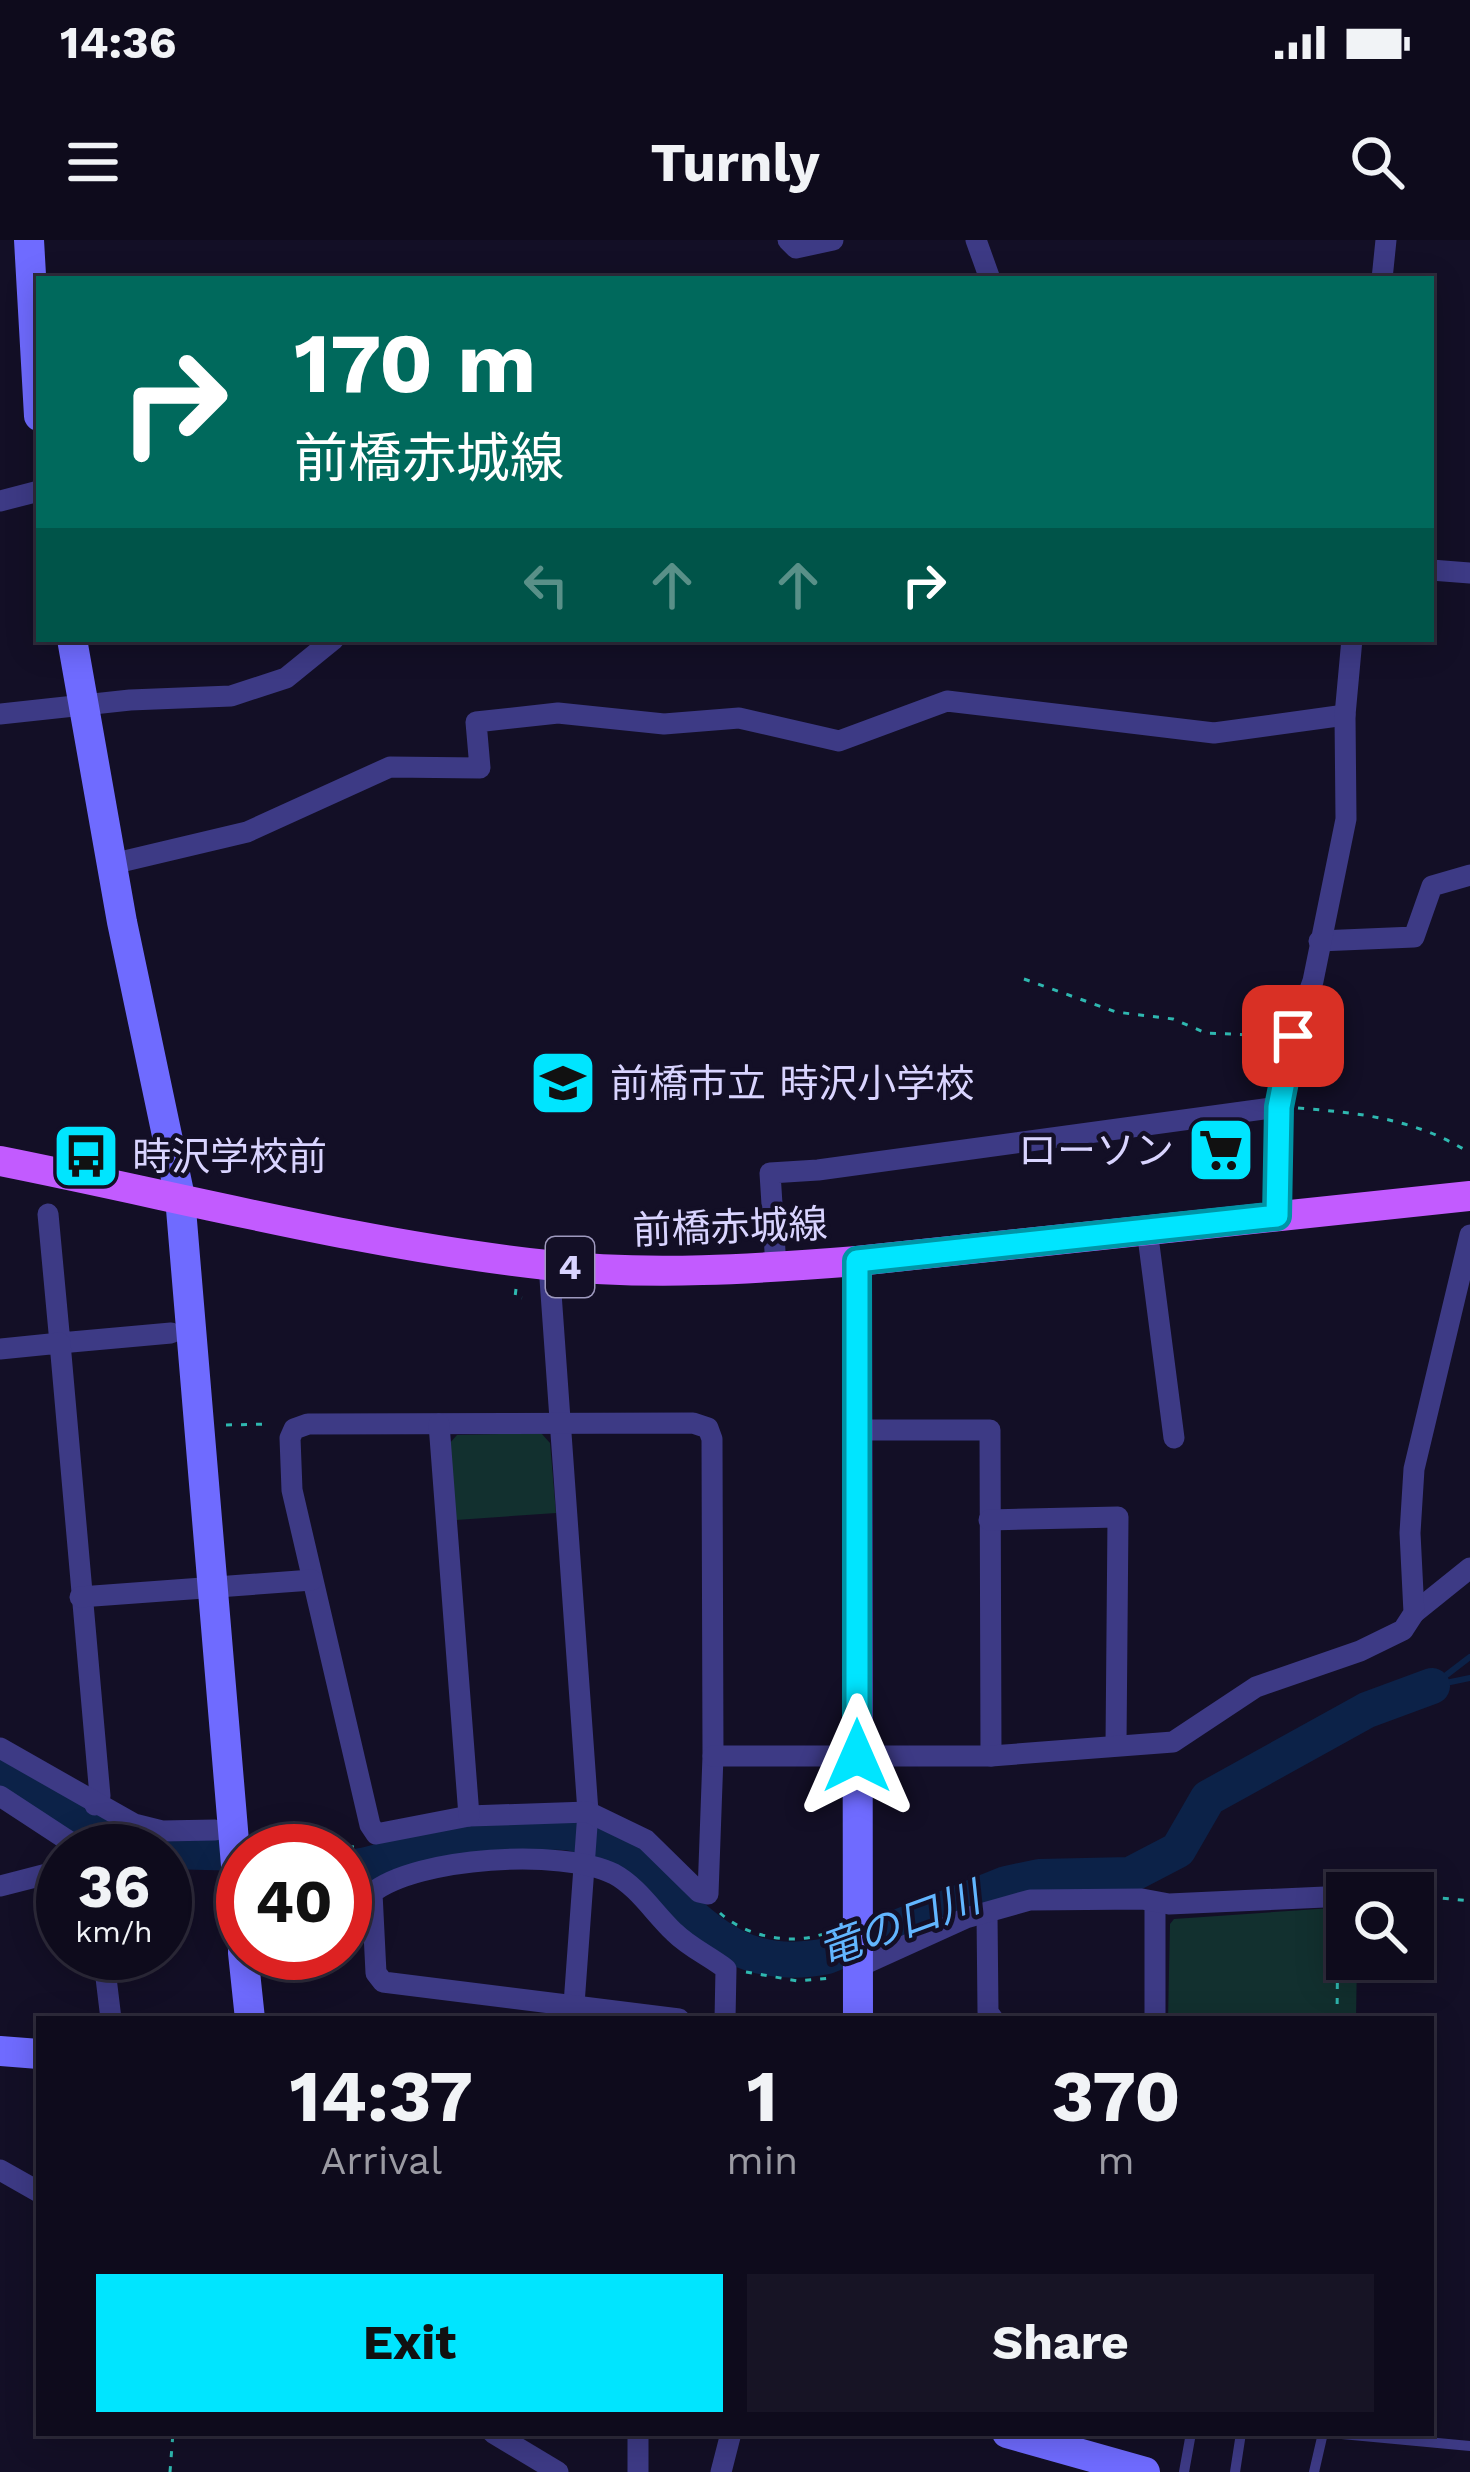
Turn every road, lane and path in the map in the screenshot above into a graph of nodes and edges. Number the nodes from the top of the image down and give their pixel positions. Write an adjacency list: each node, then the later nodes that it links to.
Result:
1 (28, 240): 8 (street)
2 (788, 240): 3 (street)
3 (833, 240)
4 (976, 240): 6 (street)
5 (1385, 240): 7 (street)
6 (989, 276)
7 (1382, 276)
8 (36, 368)
9 (36, 492): 10 (street)
10 (0, 501)
11 (1434, 569): 12 (street)
12 (1470, 573)
13 (73, 642): 16 (street)
14 (330, 642): 16 (street)
15 (1352, 642): 18 (street)
16 (83, 704): 17 (street); 19 (street)
17 (0, 714)
18 (1345, 715): 19 (street); 21 (street)
19 (112, 864): 28 (street)
20 (1470, 875): 21 (street)
21 (1319, 940): 23 (street)
22 (1024, 979): 23 (path)
23 (1293, 1036): 24 (street)
24 (1279, 1107): 25 (path); 30 (street); 35 (street)
25 (1470, 1153)
26 (0, 1160): 28 (main road, 前橋赤城線 / 4)
27 (1470, 1196): 30 (main road, 前橋赤城線 / 4)
28 (180, 1197): 34 (main road, 前橋赤城線 / 4); 50 (street)
29 (48, 1214): 39 (street)
30 (1277, 1216): 31 (main road, 前橋赤城線 / 4)
31 (1148, 1229): 33 (main road, 前橋赤城線 / 4); 46 (street)
32 (1470, 1234): 52 (street)
33 (857, 1261): 35 (main road, 前橋赤城線 / 4); 45 (street)
34 (550, 1265): 35 (main road, 前橋赤城線 / 4); 43 (street)
35 (776, 1268)
36 (517, 1286): 37 (path)
37 (522, 1298)
38 (171, 1333): 39 (street)
39 (60, 1343): 40 (street); 51 (street)
40 (0, 1348)
41 (278, 1424): 44 (path)
42 (439, 1424): 43 (street); 49 (street); 60 (street)
43 (558, 1424): 55 (street); 61 (street)
44 (217, 1425)
45 (857, 1430): 47 (street); 56 (street)
46 (1174, 1438)
47 (989, 1520): 53 (street); 57 (street)
48 (1470, 1568): 52 (street)
49 (312, 1580): 50 (street); 60 (street)
50 (214, 1589): 51 (street); 63 (street)
51 (80, 1597): 59 (street)
52 (1414, 1613): 53 (street)
53 (1116, 1745): 57 (street)
54 (0, 1748): 59 (street)
55 (713, 1756): 56 (street); 61 (street)
56 (857, 1756): 57 (street); 74 (street)
57 (991, 1756)
58 (0, 1796): 62 (street)
59 (95, 1805): 64 (street)
60 (469, 1816): 61 (street)
61 (588, 1817): 65 (street)
62 (43, 1824)
63 (233, 1824)
64 (216, 1840)
65 (585, 1861): 75 (street); 81 (street); 85 (street)
66 (36, 1877): 67 (street)
67 (0, 1886)
68 (1326, 1897): 71 (street)
69 (1434, 1897): 70 (path)
70 (1470, 1901)
71 (1154, 1904): 73 (street); 88 (street)
72 (720, 1913): 74 (path)
73 (987, 1914): 76 (street); 87 (street)
74 (849, 1927): 76 (street)
75 (373, 1930): 81 (street)
76 (852, 1969): 77 (path); 86 (street)
77 (737, 1972)
78 (106, 1980): 82 (street)
79 (246, 1980): 83 (street)
80 (1338, 1980): 89 (path)
81 (574, 2013): 84 (street)
82 (111, 2016)
83 (250, 2016)
84 (626, 2016)
85 (725, 2016)
86 (858, 2016)
87 (991, 2016)
88 (1155, 2016)
89 (1337, 2016)
90 (0, 2051): 91 (street)
91 (36, 2054)
92 (0, 2170): 93 (street)
93 (36, 2190)
94 (173, 2436): 104 (path)
95 (498, 2436): 105 (street)
96 (638, 2436): 106 (street)
97 (730, 2436): 107 (street)
98 (1017, 2436): 108 (street)
99 (1190, 2436): 109 (lane)
100 (1241, 2436): 110 (lane)
101 (1326, 2436): 111 (lane)
102 (1360, 2436): 103 (lane)
103 (1470, 2446)
104 (170, 2472)
105 (558, 2472)
106 (638, 2472)
107 (721, 2472)
108 (1145, 2472)
109 (1184, 2472)
110 (1235, 2472)
111 (1314, 2472)

